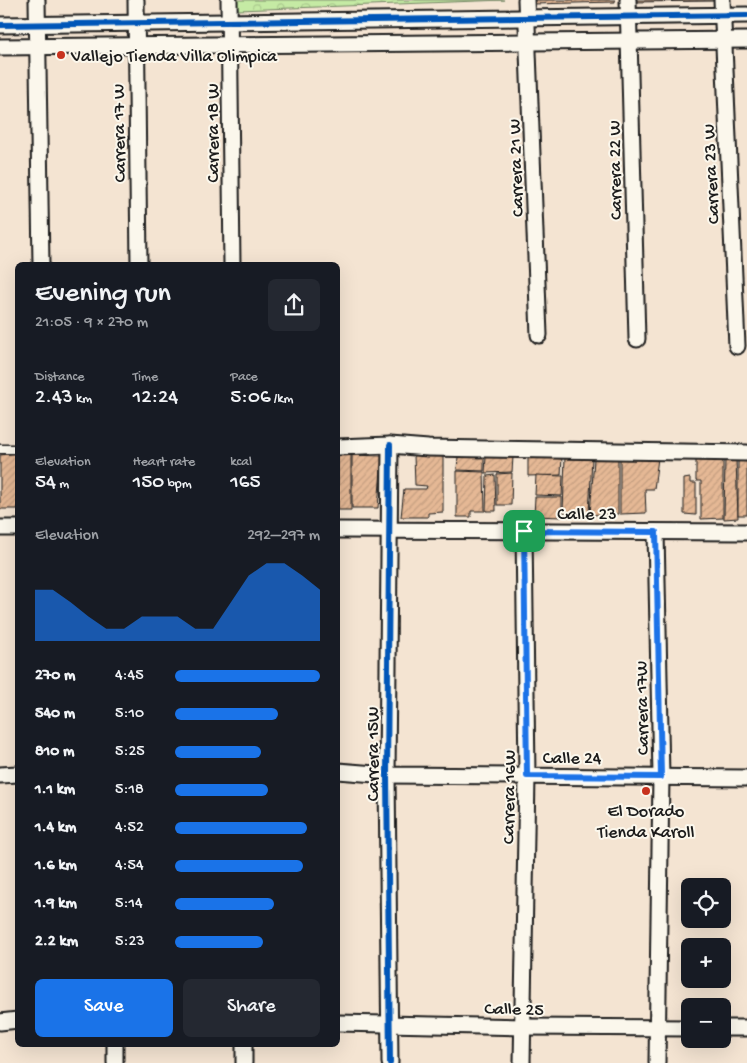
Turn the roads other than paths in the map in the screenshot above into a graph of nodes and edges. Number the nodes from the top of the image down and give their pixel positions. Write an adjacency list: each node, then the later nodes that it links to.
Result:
1 (37, 0): 15 (street)
2 (136, 0): 14 (street, Carrera 17 W)
3 (229, 0): 13 (street, Carrera 18 W)
4 (526, 0): 10 (street, Carrera 21 W)
5 (628, 0): 9 (street, Carrera 22 W)
6 (722, 0): 7 (street, Carrera 23 W)
7 (722, 15): 8 (street); 9 (street); 18 (street, Carrera 23 W)
8 (747, 15)
9 (629, 16): 10 (street); 17 (street, Carrera 22 W)
10 (527, 18): 11 (street); 20 (street, Carrera 21 W)
11 (431, 19): 12 (street); 22 (street)
12 (343, 20): 13 (street); 21 (street)
13 (229, 22): 14 (street); 23 (street, Carrera 18 W)
14 (135, 23): 15 (street); 24 (street, Carrera 17 W)
15 (38, 24): 16 (street); 26 (street)
16 (0, 25)
17 (629, 40): 18 (street); 20 (street); 31 (street, Carrera 22 W)
18 (722, 40): 19 (street); 32 (street, Carrera 23 W)
19 (747, 40)
20 (529, 41): 22 (street); 30 (street, Carrera 21 W)
21 (342, 43): 22 (street); 23 (street)
22 (432, 43)
23 (230, 44): 24 (street); 29 (street, Carrera 18 W)
24 (136, 45): 26 (street); 28 (street, Carrera 17 W)
25 (0, 46): 26 (street)
26 (38, 46): 27 (street)
27 (41, 262)
28 (140, 262)
29 (232, 262)
30 (539, 335)
31 (637, 339)
32 (737, 346)
33 (390, 445): 34 (street); 37 (street); 41 (street, Carrera 15W)
34 (340, 447)
35 (0, 449): 36 (lane)
36 (15, 449)
37 (747, 453)
38 (0, 528): 39 (street)
39 (15, 528)
40 (340, 530): 41 (street, Calle 23)
41 (388, 530): 42 (street, Calle 23); 48 (street, Carrera 15W)
42 (524, 531): 43 (street, Calle 23); 49 (street, Carrera 16W)
43 (656, 532): 44 (street, Calle 23); 50 (street, Carrera 17W)
44 (747, 532)
45 (340, 772): 48 (street, Calle 24)
46 (15, 774): 47 (street)
47 (0, 775)
48 (387, 775): 49 (street, Calle 24); 55 (street, Carrera 15W)
49 (527, 776): 50 (street, Calle 24); 56 (street, Carrera 16W)
50 (661, 777): 51 (street, Calle 24); 57 (street, Carrera 17W)
51 (747, 778)
52 (15, 1020): 53 (street)
53 (0, 1022)
54 (340, 1023): 55 (street, Calle 25)
55 (391, 1025): 56 (street, Calle 25); 65 (street, Carrera 15W)
56 (523, 1027): 57 (street, Calle 25); 66 (street, Carrera 16W)
57 (658, 1028): 58 (street, Calle 25); 67 (street, Carrera 17W)
58 (681, 1028)
59 (731, 1028): 60 (street)
60 (747, 1028)
61 (115, 1047): 63 (street)
62 (244, 1047): 64 (street)
63 (115, 1063)
64 (244, 1063)
65 (390, 1063)
66 (522, 1063)
67 (657, 1063)

